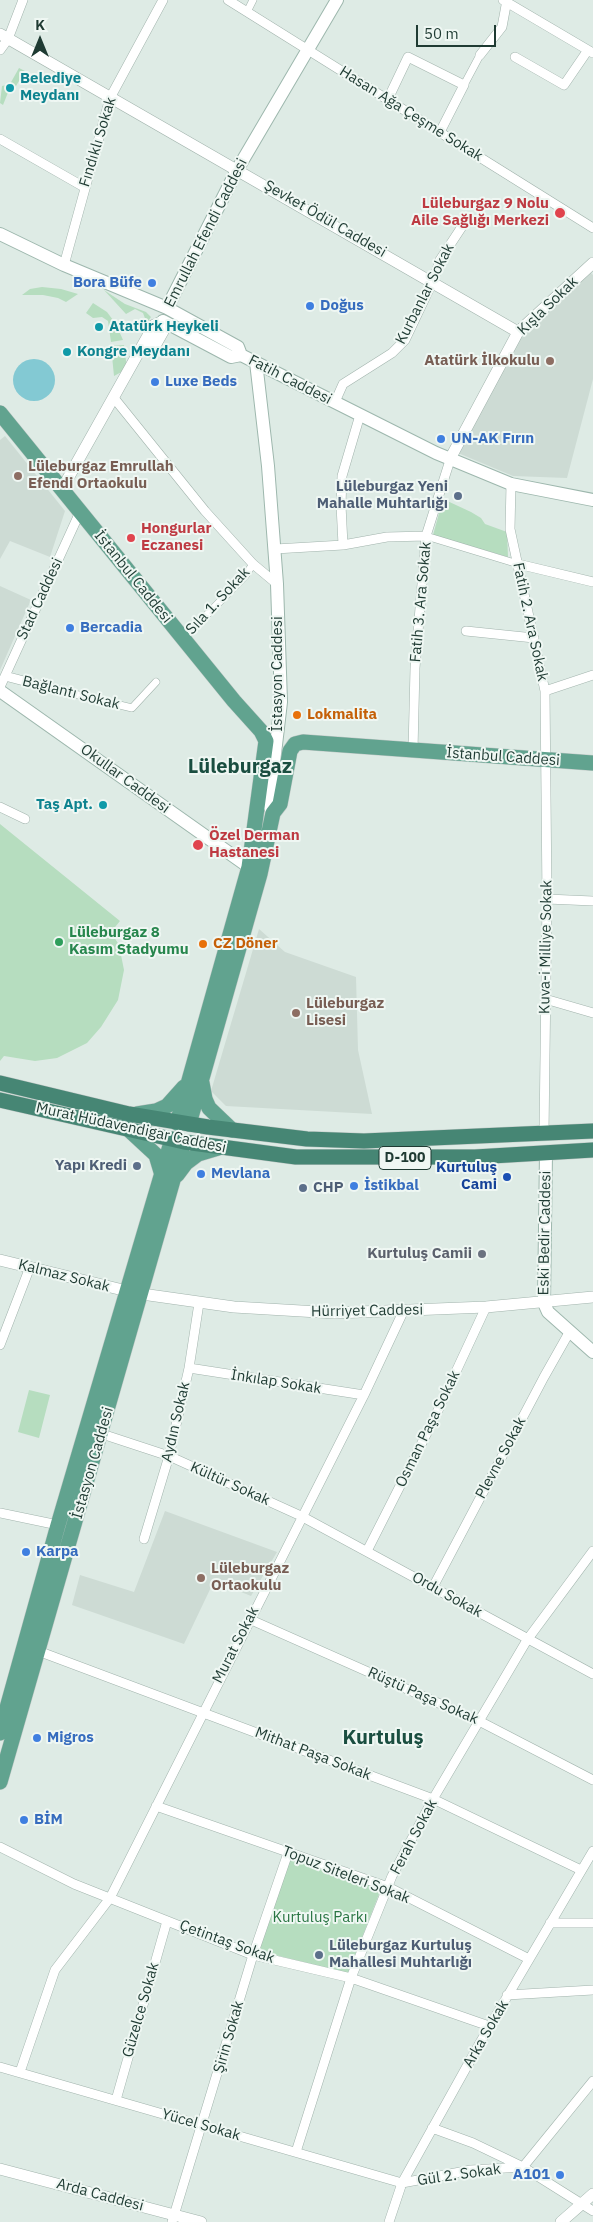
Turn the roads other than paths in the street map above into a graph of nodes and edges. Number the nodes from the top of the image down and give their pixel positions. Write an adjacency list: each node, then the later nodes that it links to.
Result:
1 (23, 0): 8 (street)
2 (164, 0): 15 (street, Fındıklı Sokak)
3 (228, 0): 7 (street, Hasan Ağa Çeşme Sokak)
4 (253, 0): 7 (street)
5 (337, 0): 9 (main road, Emrullah Efendi Caddesi)
6 (505, 0): 11 (street); 12 (street)
7 (247, 12): 9 (street, Hasan Ağa Çeşme Sokak)
8 (4, 37): 10 (street); 15 (street, Şevket Ödül Caddesi)
9 (307, 49): 16 (street, Hasan Ağa Çeşme Sokak); 19 (main road, Emrullah Efendi Caddesi)
10 (0, 50)
11 (590, 52): 13 (street)
12 (480, 55): 14 (street)
13 (514, 58)
14 (464, 85): 16 (street); 17 (street)
15 (110, 98): 19 (street, Şevket Ödül Caddesi); 20 (street, Fındıklı Sokak)
16 (388, 99): 17 (street, Hasan Ağa Çeşme Sokak)
17 (440, 132): 22 (street, Hasan Ağa Çeşme Sokak)
18 (0, 139): 20 (street)
19 (237, 170): 26 (street, Şevket Ödül Caddesi); 27 (main road, Emrullah Efendi Caddesi)
20 (84, 187): 24 (street, Fındıklı Sokak)
21 (467, 220): 26 (street, Kurbanlar Sokak)
22 (592, 226)
23 (0, 234): 24 (main road, Fatih Caddesi)
24 (64, 264): 27 (main road, Fatih Caddesi)
25 (592, 265): 29 (street, Kışla Sokak)
26 (433, 281): 29 (street, Şevket Ödül Caddesi); 33 (street, Kurbanlar Sokak)
27 (167, 308): 28 (street, Emrullah Efendi Caddesi); 30 (main road, Fatih Caddesi)
28 (163, 321): 30 (main road); 32 (street, Emrullah Efendi Caddesi)
29 (518, 332): 36 (street, Kışla Sokak)
30 (241, 355): 31 (main road, Fatih Caddesi)
31 (256, 362): 33 (main road, Fatih Caddesi); 43 (main road, İstasyon Caddesi)
32 (114, 398): 38 (street, Emrullah Efendi Caddesi); 44 (street)
33 (335, 402): 35 (main road, Fatih Caddesi)
34 (0, 413): 38 (main road, İstanbul Caddesi)
35 (360, 414): 36 (main road, Fatih Caddesi); 42 (street)
36 (450, 458): 37 (main road, Fatih Caddesi); 41 (street, Fatih 3. Ara Sokak)
37 (511, 484): 39 (main road, Fatih Caddesi); 45 (street, Fatih 2. Ara Sokak)
38 (62, 489): 40 (main road, İstanbul Caddesi)
39 (593, 500)
40 (80, 512): 50 (main road, İstanbul Caddesi); 52 (street, Stad Caddesi)
41 (426, 536): 42 (street); 45 (street); 60 (street, Fatih 3. Ara Sokak)
42 (343, 545): 43 (street)
43 (275, 549): 47 (main road, İstasyon Caddesi)
44 (253, 564): 47 (street); 50 (street, Sıla 1. Sokak)
45 (518, 564): 46 (street); 49 (street, Fatih 2. Ara Sokak)
46 (593, 582)
47 (277, 584): 58 (main road, İstasyon Caddesi)
48 (466, 631): 49 (street)
49 (534, 638): 57 (street, Fatih 2. Ara Sokak)
50 (183, 639): 58 (main road, İstanbul Caddesi)
51 (593, 675): 57 (street)
52 (5, 676): 54 (street, Stad Caddesi); 55 (street, Bağlantı Sokak)
53 (156, 682): 55 (street, Bağlantı Sokak)
54 (0, 687)
55 (58, 690)
56 (0, 691): 66 (main road, Okullar Caddesi)
57 (545, 691): 61 (street, Fatih 2. Ara Sokak)
58 (272, 741): 59 (street, İstanbul Caddesi); 64 (main road, İstasyon Caddesi); 66 (main road)
59 (295, 744): 60 (main road, İstanbul Caddesi); 64 (main road)
60 (413, 750): 61 (main road, İstanbul Caddesi)
61 (546, 760): 62 (main road, İstanbul Caddesi); 67 (street, Kuva-i Milliye Sokak)
62 (593, 764)
63 (0, 807): 65 (street)
64 (273, 813): 66 (main road, İstasyon Caddesi)
65 (25, 819)
66 (255, 871): 71 (main road, İstasyon Caddesi)
67 (547, 899): 68 (street); 69 (street, Kuva-i Milliye Sokak)
68 (593, 901)
69 (545, 999): 70 (street); 79 (street, Kuva-i Milliye Sokak)
70 (593, 1013)
71 (195, 1080): 74 (main road); 75 (main road, İstasyon Caddesi); 77 (main road)
72 (0, 1083): 74 (highway, Murat Hüdavendigar Caddesi / D-100)
73 (0, 1100): 76 (highway, Murat Hüdavendigar Caddesi / D-100)
74 (129, 1114): 75 (highway, Murat Hüdavendigar Caddesi / D-100)
75 (183, 1124): 77 (highway, Murat Hüdavendigar Caddesi / D-100); 80 (highway)
76 (129, 1130): 80 (highway, Murat Hüdavendigar Caddesi / D-100); 84 (main road)
77 (232, 1130): 79 (highway, Murat Hüdavendigar Caddesi / D-100)
78 (593, 1131): 79 (highway, Murat Hüdavendigar Caddesi / D-100)
79 (544, 1134)
80 (178, 1141): 81 (highway, Murat Hüdavendigar Caddesi / D-100); 84 (main road, İstasyon Caddesi)
81 (218, 1148): 83 (highway, Murat Hüdavendigar Caddesi / D-100); 84 (main road)
82 (593, 1150): 83 (highway, Murat Hüdavendigar Caddesi / D-100)
83 (546, 1153): 89 (main road, Eski Bedir Caddesi)
84 (168, 1178): 87 (main road, İstasyon Caddesi)
85 (0, 1260): 86 (street, Kalmaz Sokak)
86 (30, 1267): 87 (street, Kalmaz Sokak); 94 (street)
87 (134, 1293): 90 (street, Hürriyet Caddesi); 98 (main road, İstasyon Caddesi); 99 (main road, İstasyon Caddesi)
88 (593, 1297): 89 (street, Hürriyet Caddesi)
89 (544, 1303): 91 (street, Hürriyet Caddesi); 93 (main road, Eski Bedir Caddesi)
90 (199, 1304): 92 (street, Hürriyet Caddesi); 96 (street, Aydın Sokak)
91 (486, 1307): 92 (street, Hürriyet Caddesi); 106 (street, Osman Paşa Sokak)
92 (403, 1312): 97 (street, Murat Sokak)
93 (570, 1331): 95 (main road, Eski Bedir Caddesi); 108 (street, Plevne Sokak)
94 (0, 1345)
95 (593, 1352)
96 (189, 1368): 97 (street, İnkılap Sokak); 100 (street, Aydın Sokak)
97 (364, 1395): 102 (street, Murat Sokak)
98 (86, 1430): 99 (main road); 103 (main road, İstasyon Caddesi)
99 (102, 1434): 100 (street, Kültür Sokak); 104 (main road, İstasyon Caddesi)
100 (169, 1456): 102 (street, Kültür Sokak); 105 (street, Aydın Sokak)
101 (0, 1513): 103 (street)
102 (301, 1516): 106 (street, Ordu Sokak); 109 (street, Murat Sokak)
103 (58, 1525): 104 (main road); 111 (main road, İstasyon Caddesi)
104 (74, 1530): 111 (main road, İstasyon Caddesi)
105 (144, 1539)
106 (367, 1551): 108 (street, Ordu Sokak)
107 (593, 1551): 110 (street, Ferah Sokak)
108 (433, 1587): 110 (street, Ordu Sokak)
109 (249, 1619): 113 (street, Murat Sokak); 114 (street, Rüştü Paşa Sokak)
110 (528, 1640): 112 (street, Ordu Sokak); 114 (street, Ferah Sokak)
111 (32, 1649): 113 (street, Mithat Paşa Sokak); 115 (main road, İstasyon Caddesi); 117 (main road, İstasyon Caddesi)
112 (593, 1674)
113 (203, 1712): 118 (street, Mithat Paşa Sokak); 119 (street, Murat Sokak)
114 (481, 1722): 116 (street, Rüştü Paşa Sokak); 118 (street, Ferah Sokak)
115 (0, 1733)
116 (593, 1780)
117 (0, 1782)
118 (433, 1799): 123 (street, Mithat Paşa Sokak); 124 (street, Ferah Sokak)
119 (156, 1806): 122 (street, Topuz Siteleri Sokak); 125 (street, Murat Sokak)
120 (0, 1847): 125 (street, Çetintaş Sokak)
121 (593, 1851): 123 (street, Arka Sokak)
122 (288, 1853): 124 (street, Topuz Siteleri Sokak); 129 (street, Şirin Sokak)
123 (581, 1870): 127 (street, Arka Sokak)
124 (388, 1887): 130 (street, Topuz Siteleri Sokak); 131 (street, Ferah Sokak)
125 (110, 1898): 126 (street, Çetintaş Sokak); 136 (street, Murat Sokak)
126 (166, 1921): 129 (street, Çetintaş Sokak); 138 (street, Güzelce Sokak)
127 (550, 1923): 128 (street); 130 (street, Arka Sokak)
128 (593, 1923)
129 (253, 1955): 131 (street, Çetintaş Sokak); 139 (street, Şirin Sokak)
130 (529, 1959): 133 (street, Arka Sokak)
131 (351, 1978): 134 (street, Çetintaş Sokak); 141 (street, Ferah Sokak)
132 (593, 1990): 133 (street)
133 (508, 1995): 134 (street, Arka Sokak)
134 (489, 2026): 140 (street, Arka Sokak)
135 (0, 2067): 136 (street, Yücel Sokak)
136 (20, 2072): 138 (street, Yücel Sokak)
137 (593, 2081): 142 (street)
138 (116, 2100): 139 (street, Yücel Sokak)
139 (203, 2126): 141 (street, Yücel Sokak); 148 (street, Şirin Sokak)
140 (432, 2128): 142 (street); 144 (street, Arka Sokak)
141 (296, 2152): 144 (street, Yücel Sokak)
142 (523, 2167): 144 (street, Gül 2. Sokak); 146 (street, Gül 2. Sokak)
143 (0, 2169): 148 (street, Arda Caddesi)
144 (402, 2183): 150 (street, Arka Sokak)
145 (593, 2194): 146 (street)
146 (581, 2205): 147 (street, Gül 2. Sokak); 151 (street)
147 (593, 2211)
148 (173, 2218): 149 (street, Arda Caddesi)
149 (201, 2222)
150 (389, 2222)
151 (561, 2222)

